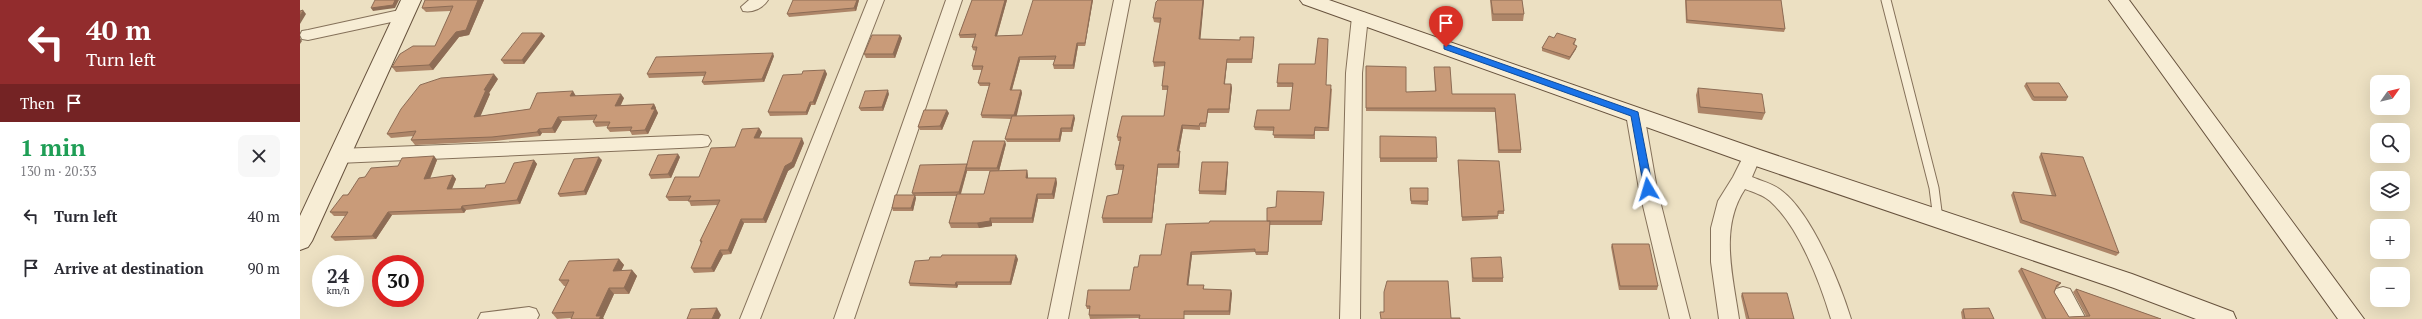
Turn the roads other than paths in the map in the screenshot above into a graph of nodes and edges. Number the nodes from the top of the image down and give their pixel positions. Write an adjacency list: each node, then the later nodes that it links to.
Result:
1 (876, 0): 20 (street)
2 (954, 0): 21 (street)
3 (1122, 0): 22 (street)
4 (1310, 0): 8 (street)
5 (1886, 0): 15 (lane)
6 (2120, 0): 29 (street)
7 (407, 7): 9 (street); 12 (street)
8 (1360, 17): 10 (street); 23 (street)
9 (308, 35)
10 (1635, 114): 13 (street); 24 (street)
11 (702, 141): 12 (street)
12 (338, 156): 16 (street)
13 (1752, 156): 14 (street); 15 (street)
14 (1741, 180): 25 (street); 26 (street)
15 (1938, 219): 28 (street)
16 (300, 241)
17 (2063, 295): 27 (street)
18 (529, 315): 19 (street)
19 (488, 319)
20 (750, 319)
21 (844, 319)
22 (1058, 319)
23 (1350, 319)
24 (1680, 319)
25 (1730, 319)
26 (1841, 319)
27 (2076, 319)
28 (2224, 319)
29 (2352, 319)

